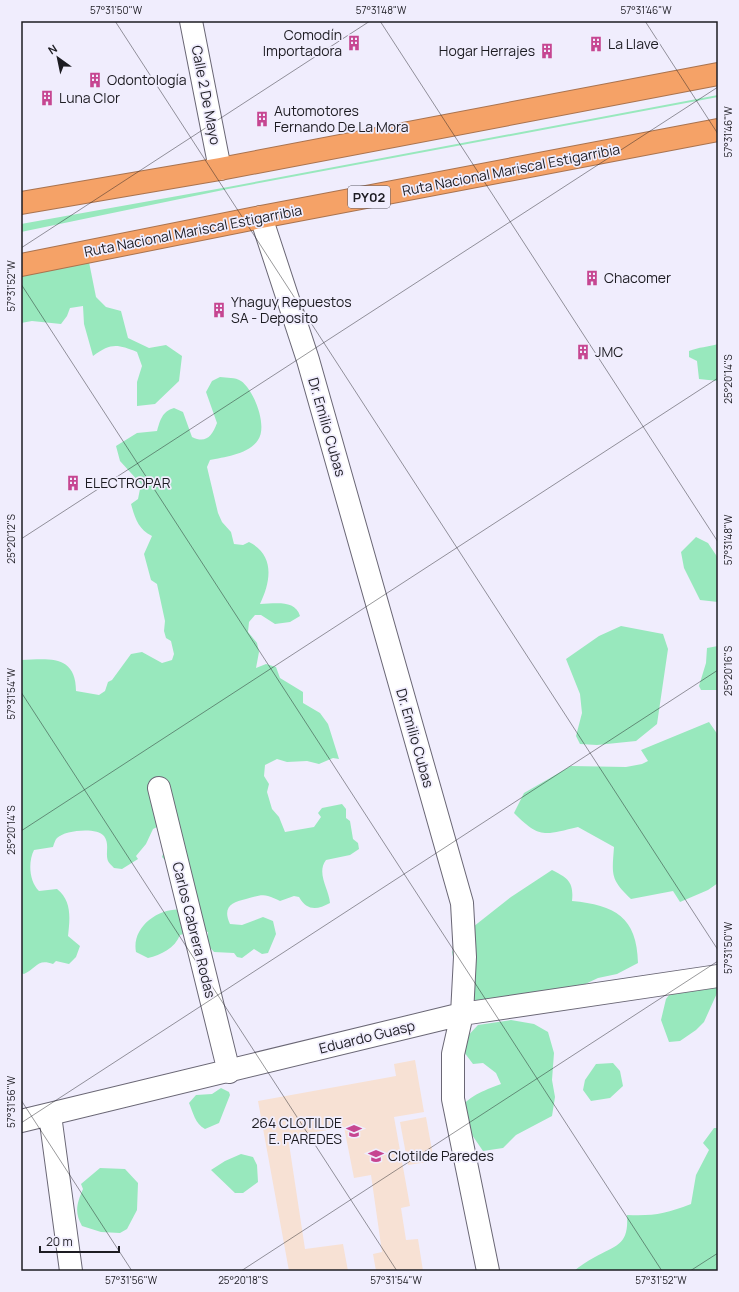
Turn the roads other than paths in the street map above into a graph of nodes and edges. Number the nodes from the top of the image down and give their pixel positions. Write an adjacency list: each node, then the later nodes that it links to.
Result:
1 (192, 21): 4 (street, Calle 2 De Mayo)
2 (718, 74): 4 (highway)
3 (718, 130): 6 (highway, Ruta Nacional Mariscal Estigarribia / PY02)
4 (220, 169): 5 (highway)
5 (21, 203)
6 (261, 217): 7 (highway, Ruta Nacional Mariscal Estigarribia / PY02); 10 (street, Dr. Emilio Cubas)
7 (21, 265)
8 (159, 788): 11 (street, Carlos Cabrera Rodas)
9 (718, 976): 10 (street, Eduardo Guasp)
10 (462, 1014): 11 (street, Eduardo Guasp); 15 (street, Dr. Emilio Cubas)
11 (229, 1072): 12 (street, Eduardo Guasp)
12 (50, 1115): 13 (street, Eduardo Guasp); 14 (street)
13 (21, 1122)
14 (71, 1271)
15 (488, 1271)

